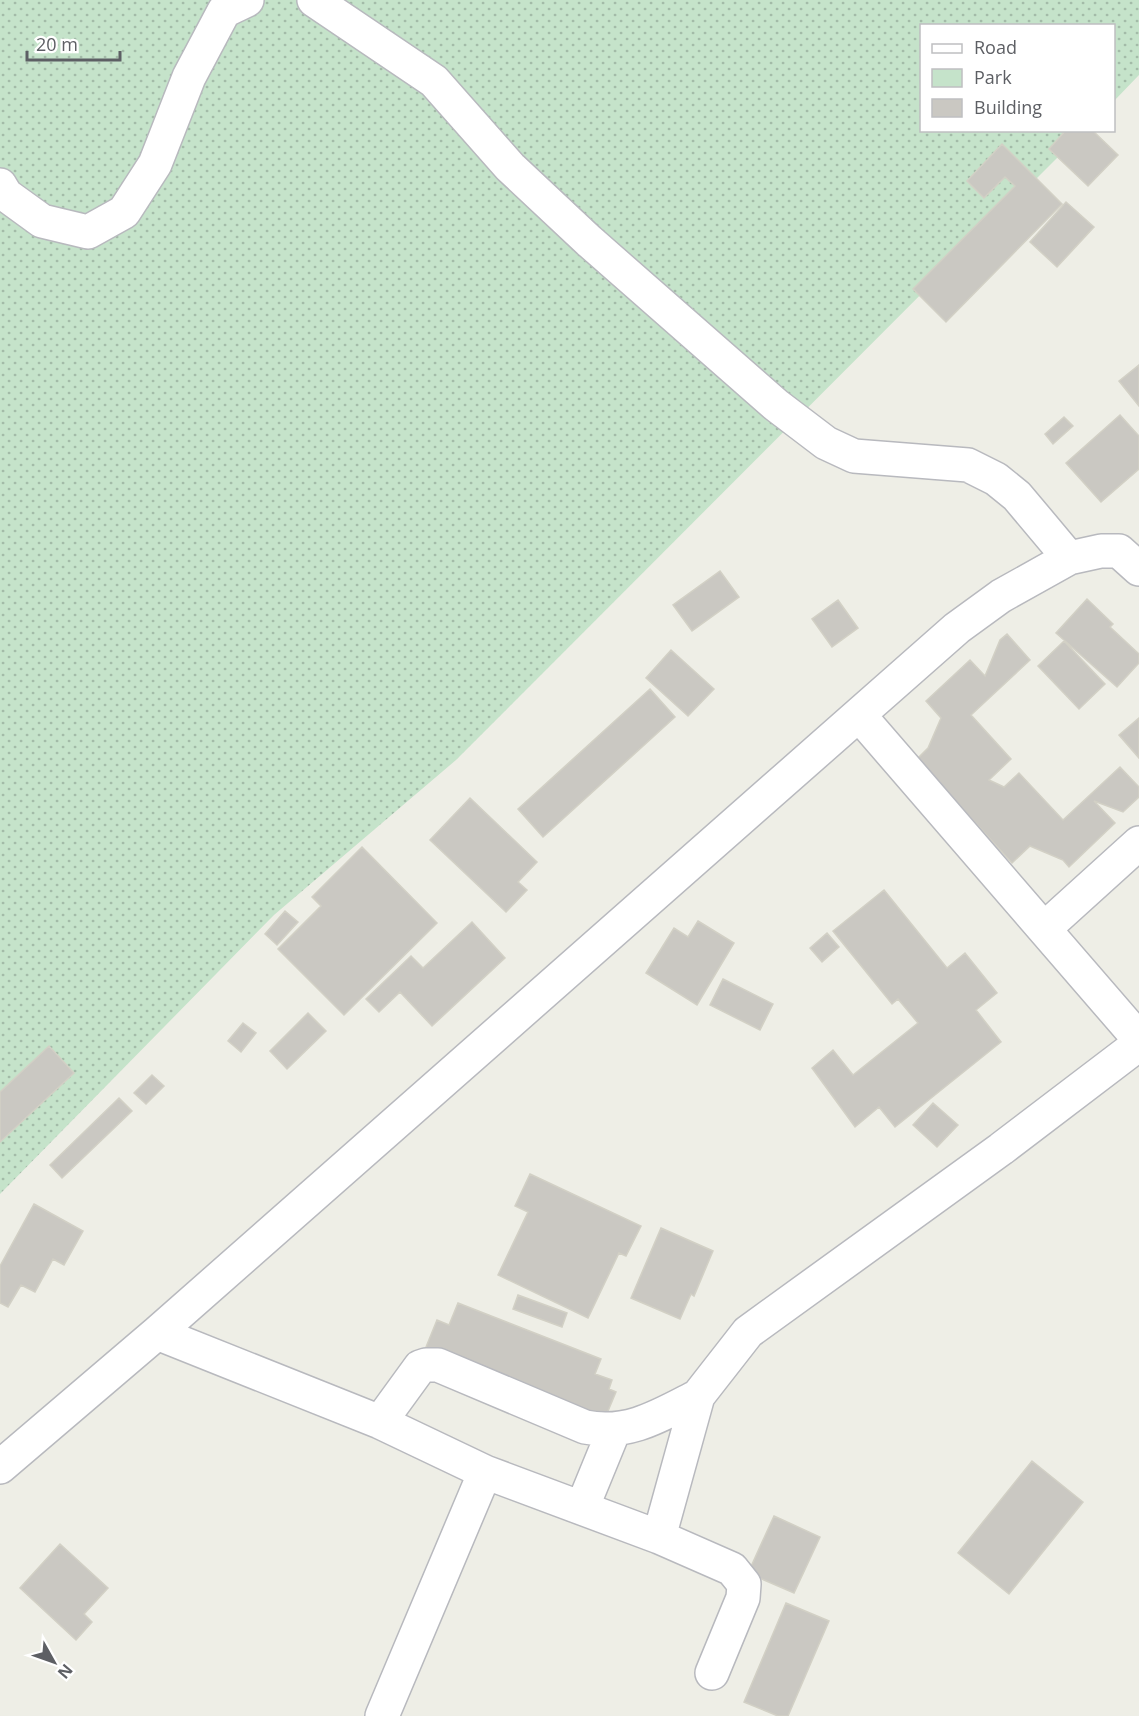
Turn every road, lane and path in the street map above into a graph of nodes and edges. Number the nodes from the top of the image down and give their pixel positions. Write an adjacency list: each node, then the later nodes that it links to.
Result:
1 (248, 0): 3 (lane)
2 (314, 0): 4 (lane)
3 (0, 185)
4 (1069, 558): 5 (lane); 6 (lane)
5 (1139, 569)
6 (859, 715): 8 (lane); 11 (lane)
7 (1139, 843): 8 (lane)
8 (1044, 930): 9 (lane)
9 (1139, 1039)
10 (1139, 1044): 12 (lane)
11 (157, 1333): 13 (lane); 15 (lane)
12 (698, 1396): 14 (lane); 18 (lane)
13 (380, 1422): 14 (lane); 16 (lane)
14 (614, 1430): 17 (lane)
15 (0, 1467)
16 (485, 1472): 17 (lane); 20 (lane)
17 (582, 1508): 18 (lane)
18 (659, 1538): 19 (lane)
19 (712, 1673)
20 (382, 1716)

